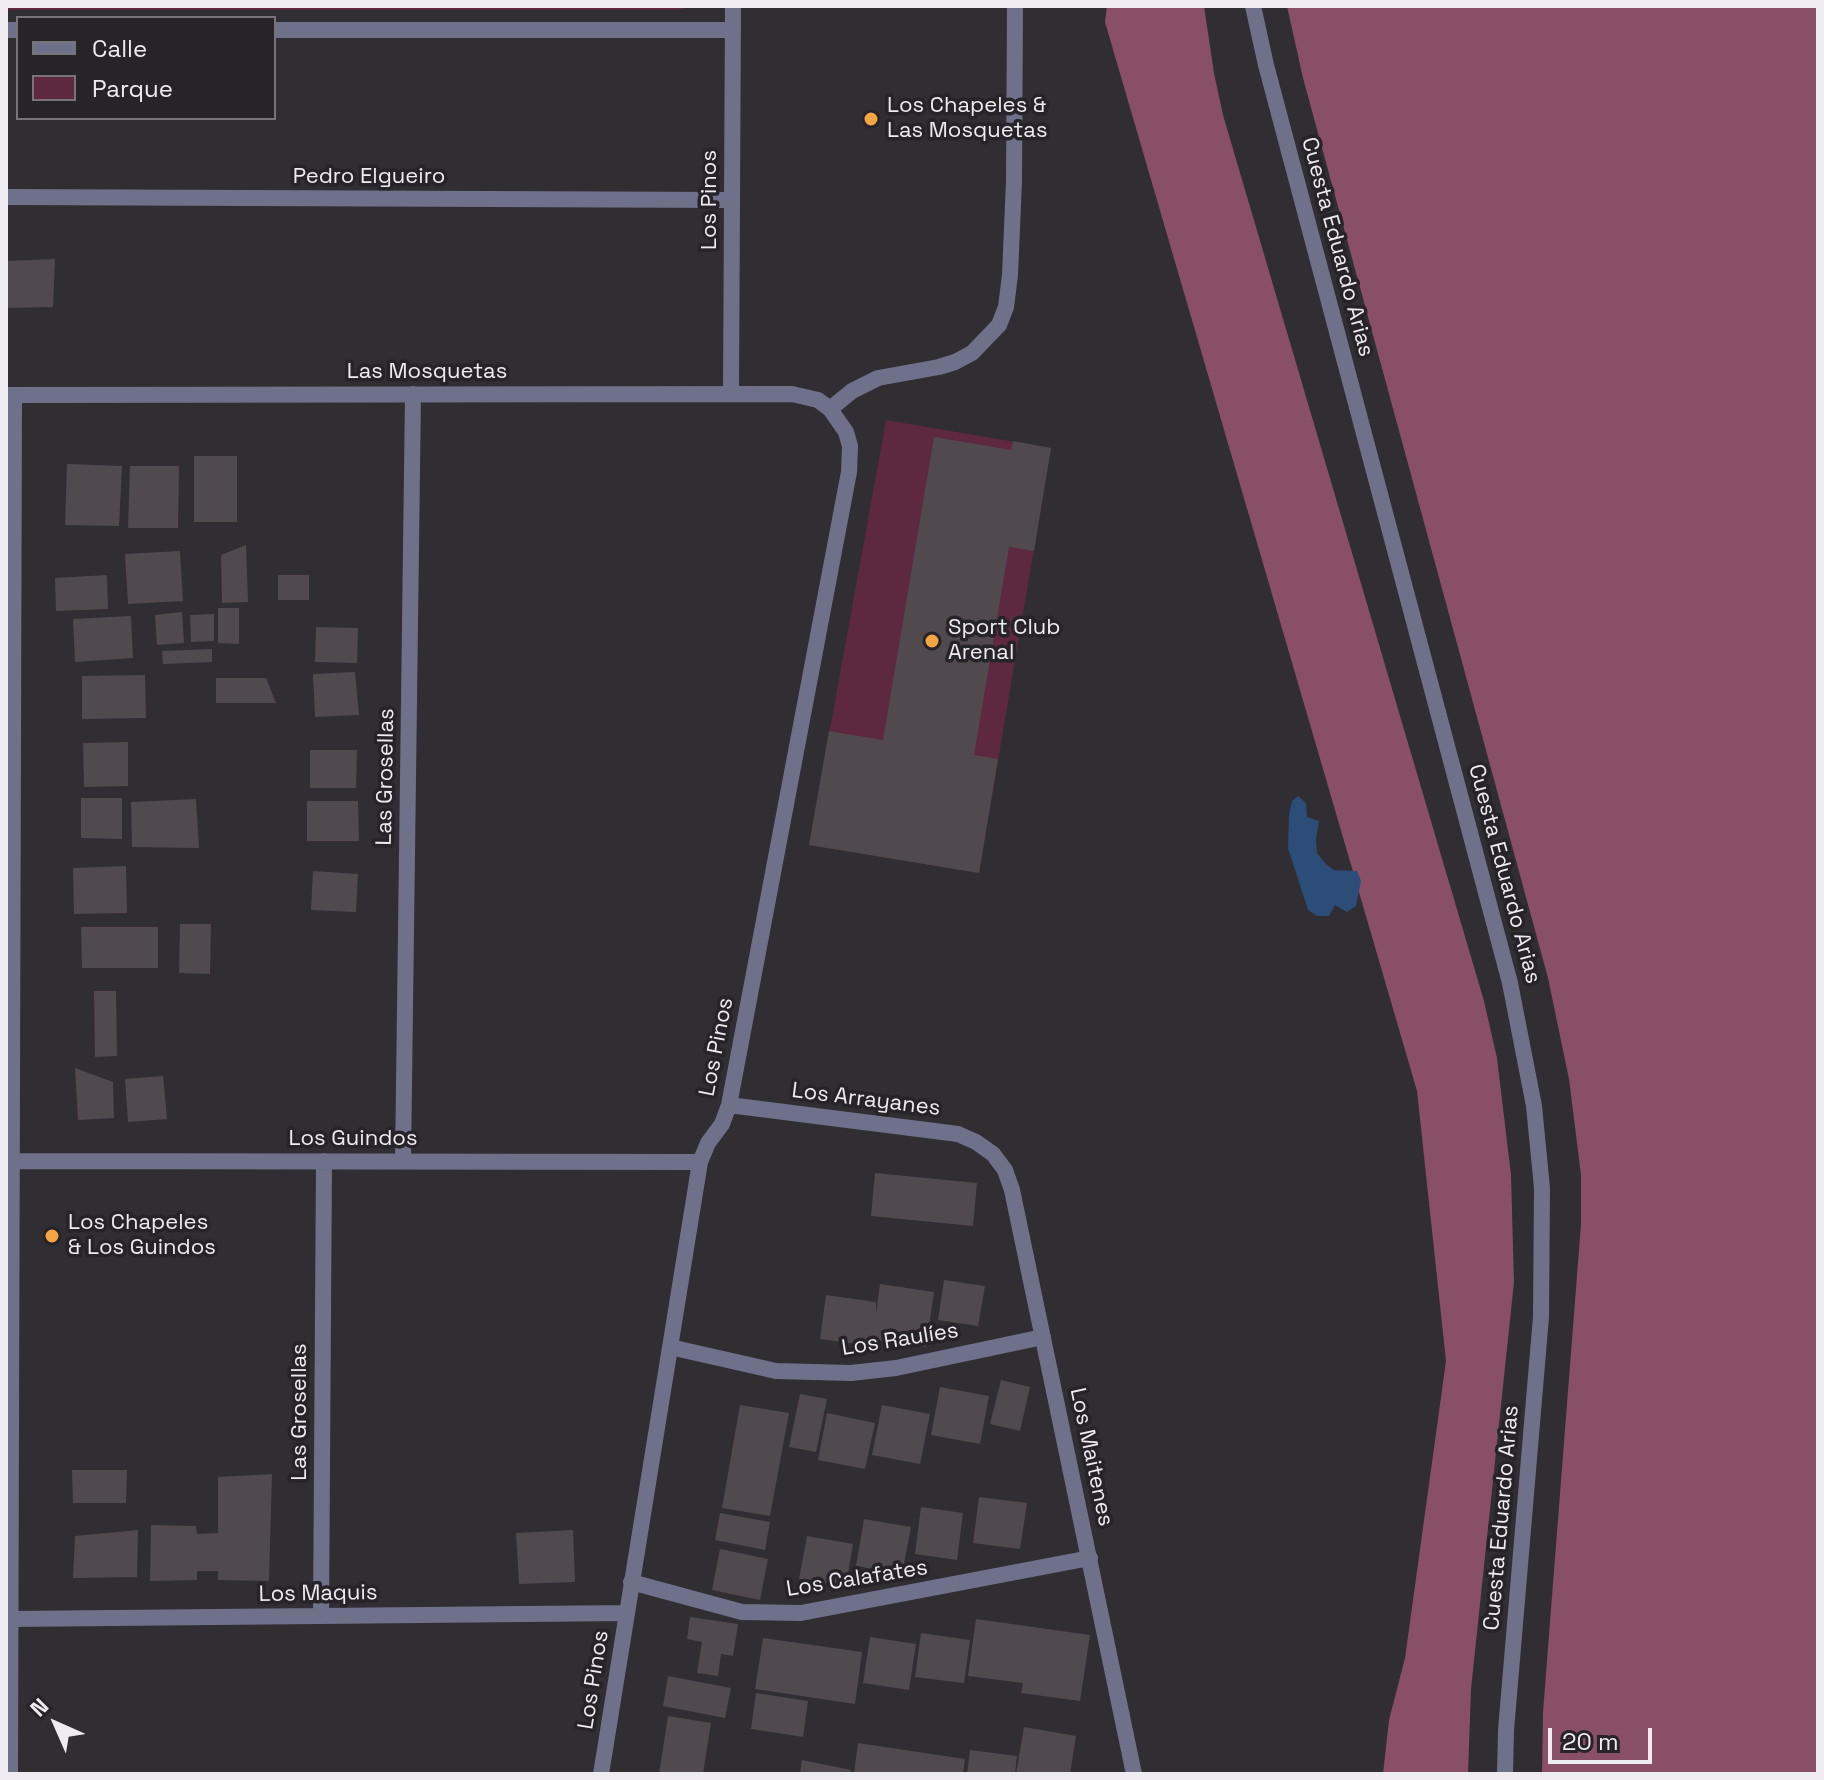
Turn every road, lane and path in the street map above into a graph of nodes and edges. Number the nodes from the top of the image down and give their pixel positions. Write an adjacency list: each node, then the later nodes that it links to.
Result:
1 (733, 6): 5 (street, Los Pinos)
2 (1015, 6): 11 (street)
3 (1253, 6): 28 (street, Cuesta Eduardo Arias)
4 (276, 30): 5 (street)
5 (733, 30): 7 (street, Los Pinos)
6 (6, 197): 7 (street, Pedro Elgueiro)
7 (732, 200): 9 (street, Los Pinos)
8 (413, 394): 9 (street, Las Mosquetas); 10 (street, Las Mosquetas); 16 (street, Las Grosellas)
9 (731, 394): 11 (street, Las Mosquetas)
10 (10, 395): 14 (street)
11 (835, 415): 12 (street, Los Pinos)
12 (729, 1105): 13 (street, Los Arrayanes); 17 (street, Los Pinos)
13 (993, 1154): 18 (street, Los Maitenes)
14 (9, 1161): 15 (street, Los Guindos); 24 (street)
15 (324, 1161): 16 (street, Los Guindos); 23 (street, Las Grosellas)
16 (403, 1161): 17 (street, Los Guindos)
17 (700, 1162): 19 (street, Los Pinos)
18 (1043, 1337): 19 (street, Los Raulíes); 20 (street, Los Maitenes)
19 (670, 1347): 21 (street, Los Pinos)
20 (1090, 1558): 21 (street, Los Calafates); 27 (street, Los Maitenes)
21 (631, 1582): 22 (street, Los Pinos)
22 (627, 1613): 23 (street, Los Maquis); 26 (street, Los Pinos)
23 (321, 1616): 24 (street, Los Maquis)
24 (10, 1619): 25 (street)
25 (10, 1774)
26 (601, 1774)
27 (1134, 1774)
28 (1505, 1774)

